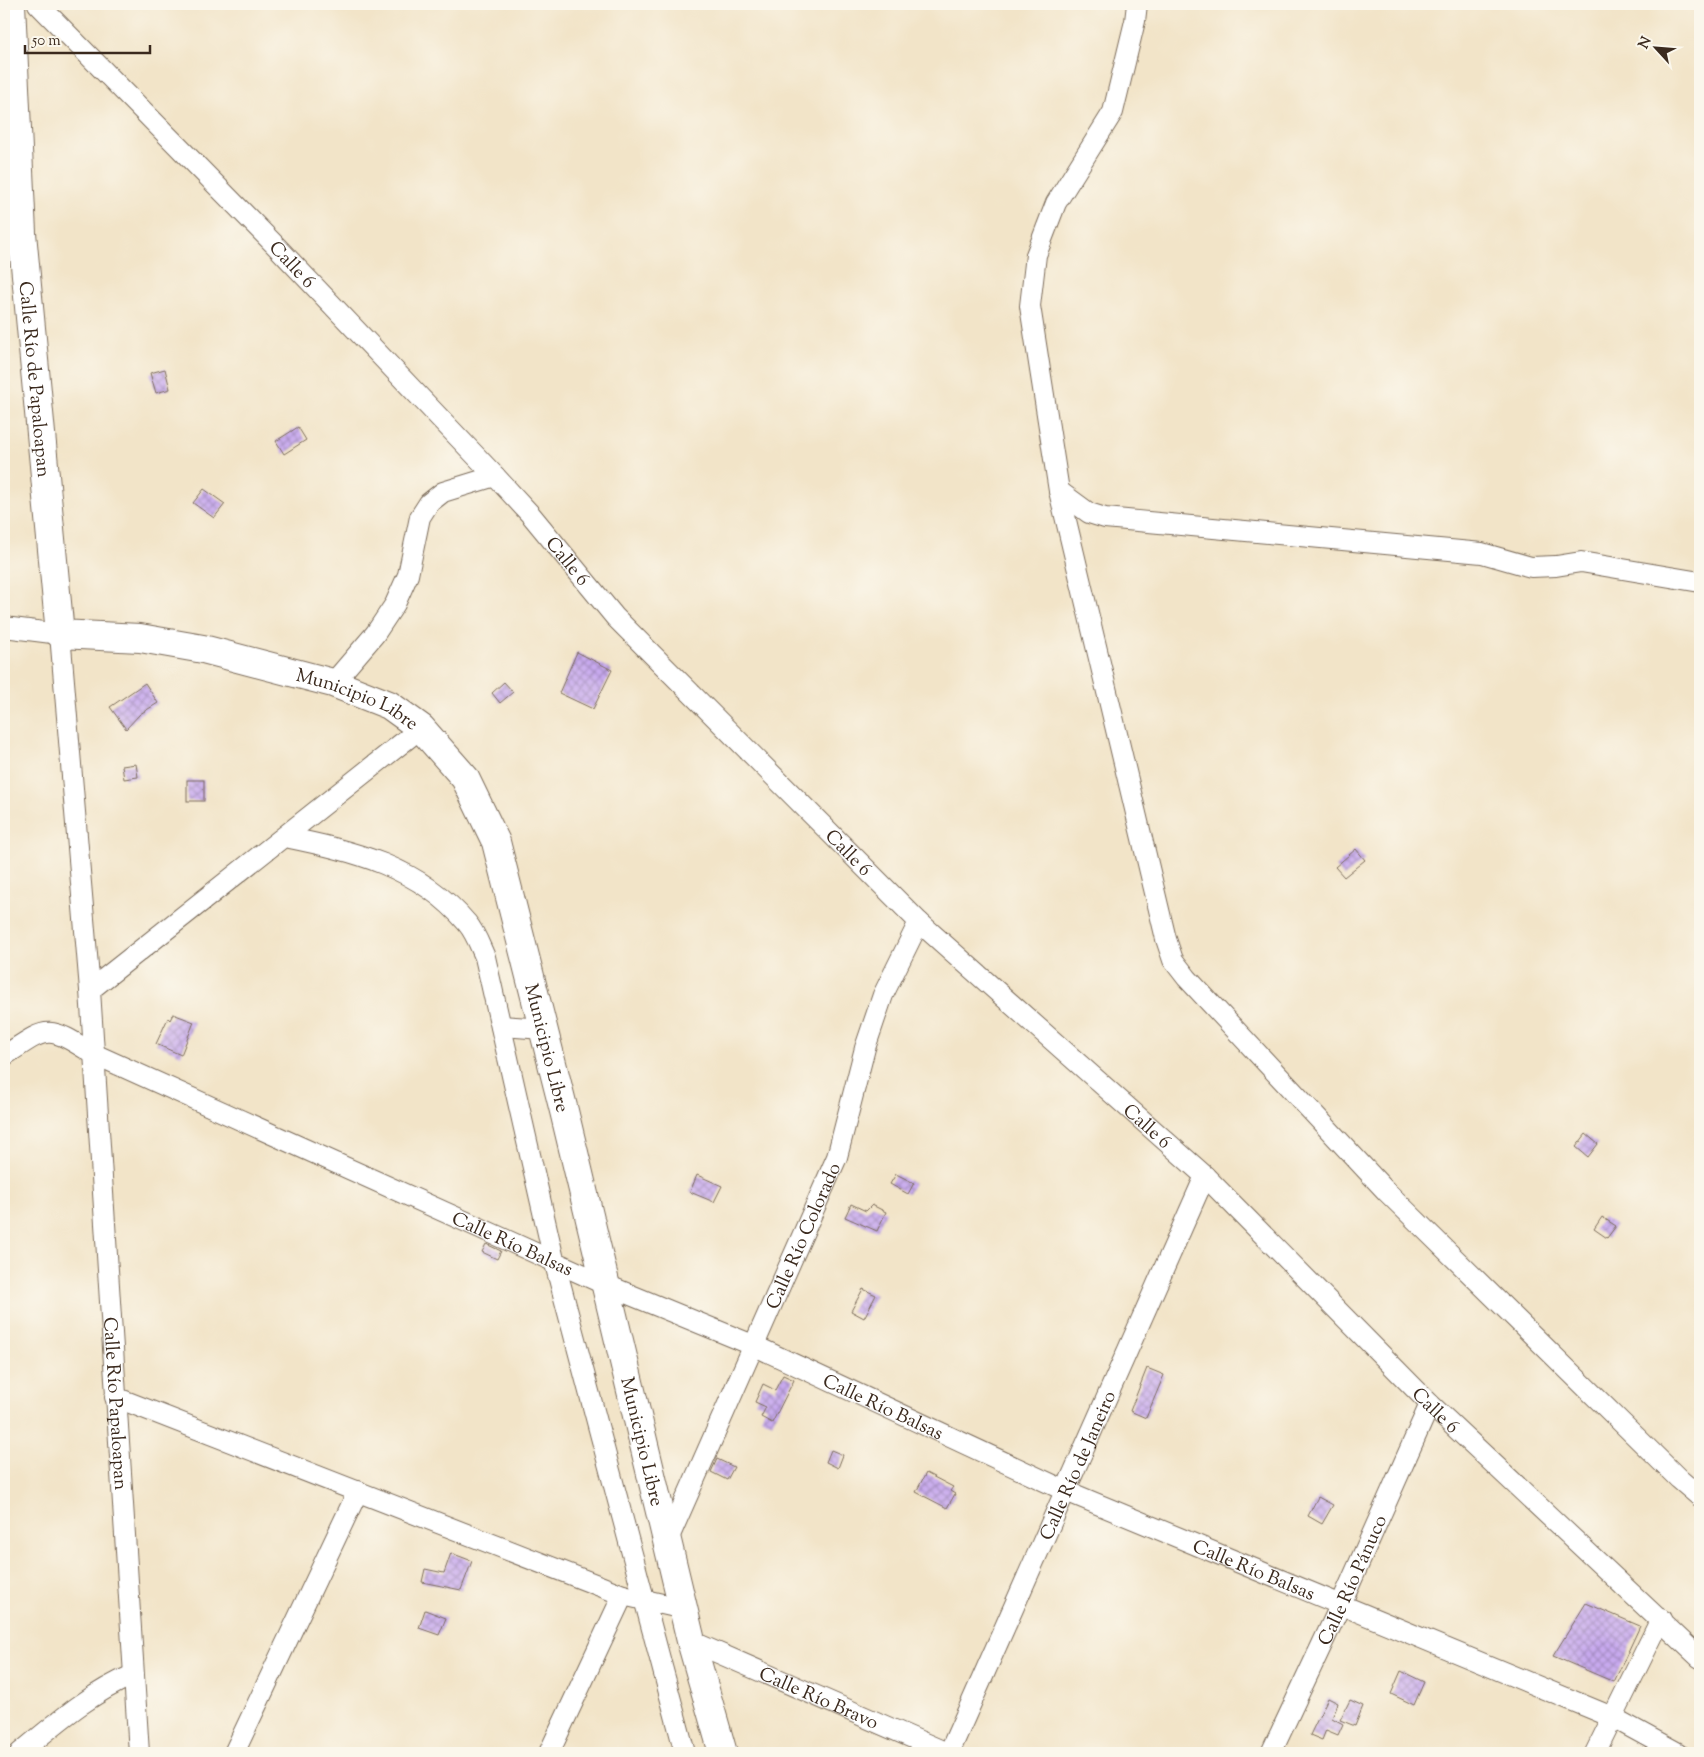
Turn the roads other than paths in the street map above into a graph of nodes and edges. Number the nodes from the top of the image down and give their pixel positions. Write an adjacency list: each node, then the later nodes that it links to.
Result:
1 (11, 4): 8 (street, Calle Río de Papaloapan)
2 (38, 4): 4 (street, Calle 6)
3 (1136, 4): 5 (street)
4 (495, 476): 9 (street); 12 (street, Calle 6)
5 (1059, 491): 6 (street); 26 (street)
6 (1700, 582)
7 (4, 627): 8 (street)
8 (60, 634): 9 (street, Municipio Libre); 13 (street, Calle Río Papaloapan)
9 (333, 683): 10 (street, Municipio Libre)
10 (420, 728): 11 (street); 15 (street, Municipio Libre)
11 (285, 837): 13 (street); 14 (street)
12 (918, 922): 18 (street, Calle 6); 21 (street, Calle Río Colorado)
13 (90, 990): 16 (street, Calle Río Papaloapan)
14 (500, 1026): 15 (street); 19 (street)
15 (543, 1029): 20 (street, Municipio Libre)
16 (92, 1053): 17 (street, Calle Río Balsas); 19 (street, Calle Río Balsas); 22 (street, Calle Río Papaloapan)
17 (4, 1056)
18 (1204, 1176): 23 (street, Calle 6); 25 (street, Calle Río de Janeiro)
19 (554, 1260): 20 (street, Calle Río Balsas); 29 (street)
20 (604, 1284): 21 (street, Calle Río Balsas); 27 (street, Municipio Libre)
21 (755, 1346): 25 (street, Calle Río Balsas); 27 (street, Calle Río Colorado)
22 (115, 1397): 24 (street); 35 (street, Calle Río Papaloapan)
23 (1430, 1404): 30 (street, Calle Río Pánuco); 32 (street, Calle 6)
24 (358, 1491): 28 (street); 39 (street)
25 (1066, 1491): 30 (street, Calle Río Balsas); 43 (street, Calle Río de Janeiro)
26 (1700, 1498)
27 (667, 1542): 31 (street, Municipio Libre)
28 (623, 1595): 29 (street); 40 (street)
29 (645, 1601): 31 (street); 41 (street)
30 (1341, 1604): 36 (street, Calle Río Balsas); 44 (street, Calle Río Pánuco)
31 (684, 1609): 33 (street, Municipio Libre)
32 (1661, 1618): 34 (street, Calle 6); 36 (street)
33 (691, 1641): 42 (street, Municipio Libre); 43 (street, Calle Río Bravo)
34 (1700, 1658)
35 (133, 1675): 37 (street); 38 (street, Calle Río Papaloapan)
36 (1612, 1717): 45 (street); 46 (street, Calle Río Balsas)
37 (20, 1753)
38 (139, 1753)
39 (234, 1753)
40 (549, 1753)
41 (685, 1753)
42 (723, 1753)
43 (948, 1753)
44 (1271, 1753)
45 (1594, 1753)
46 (1678, 1753)

